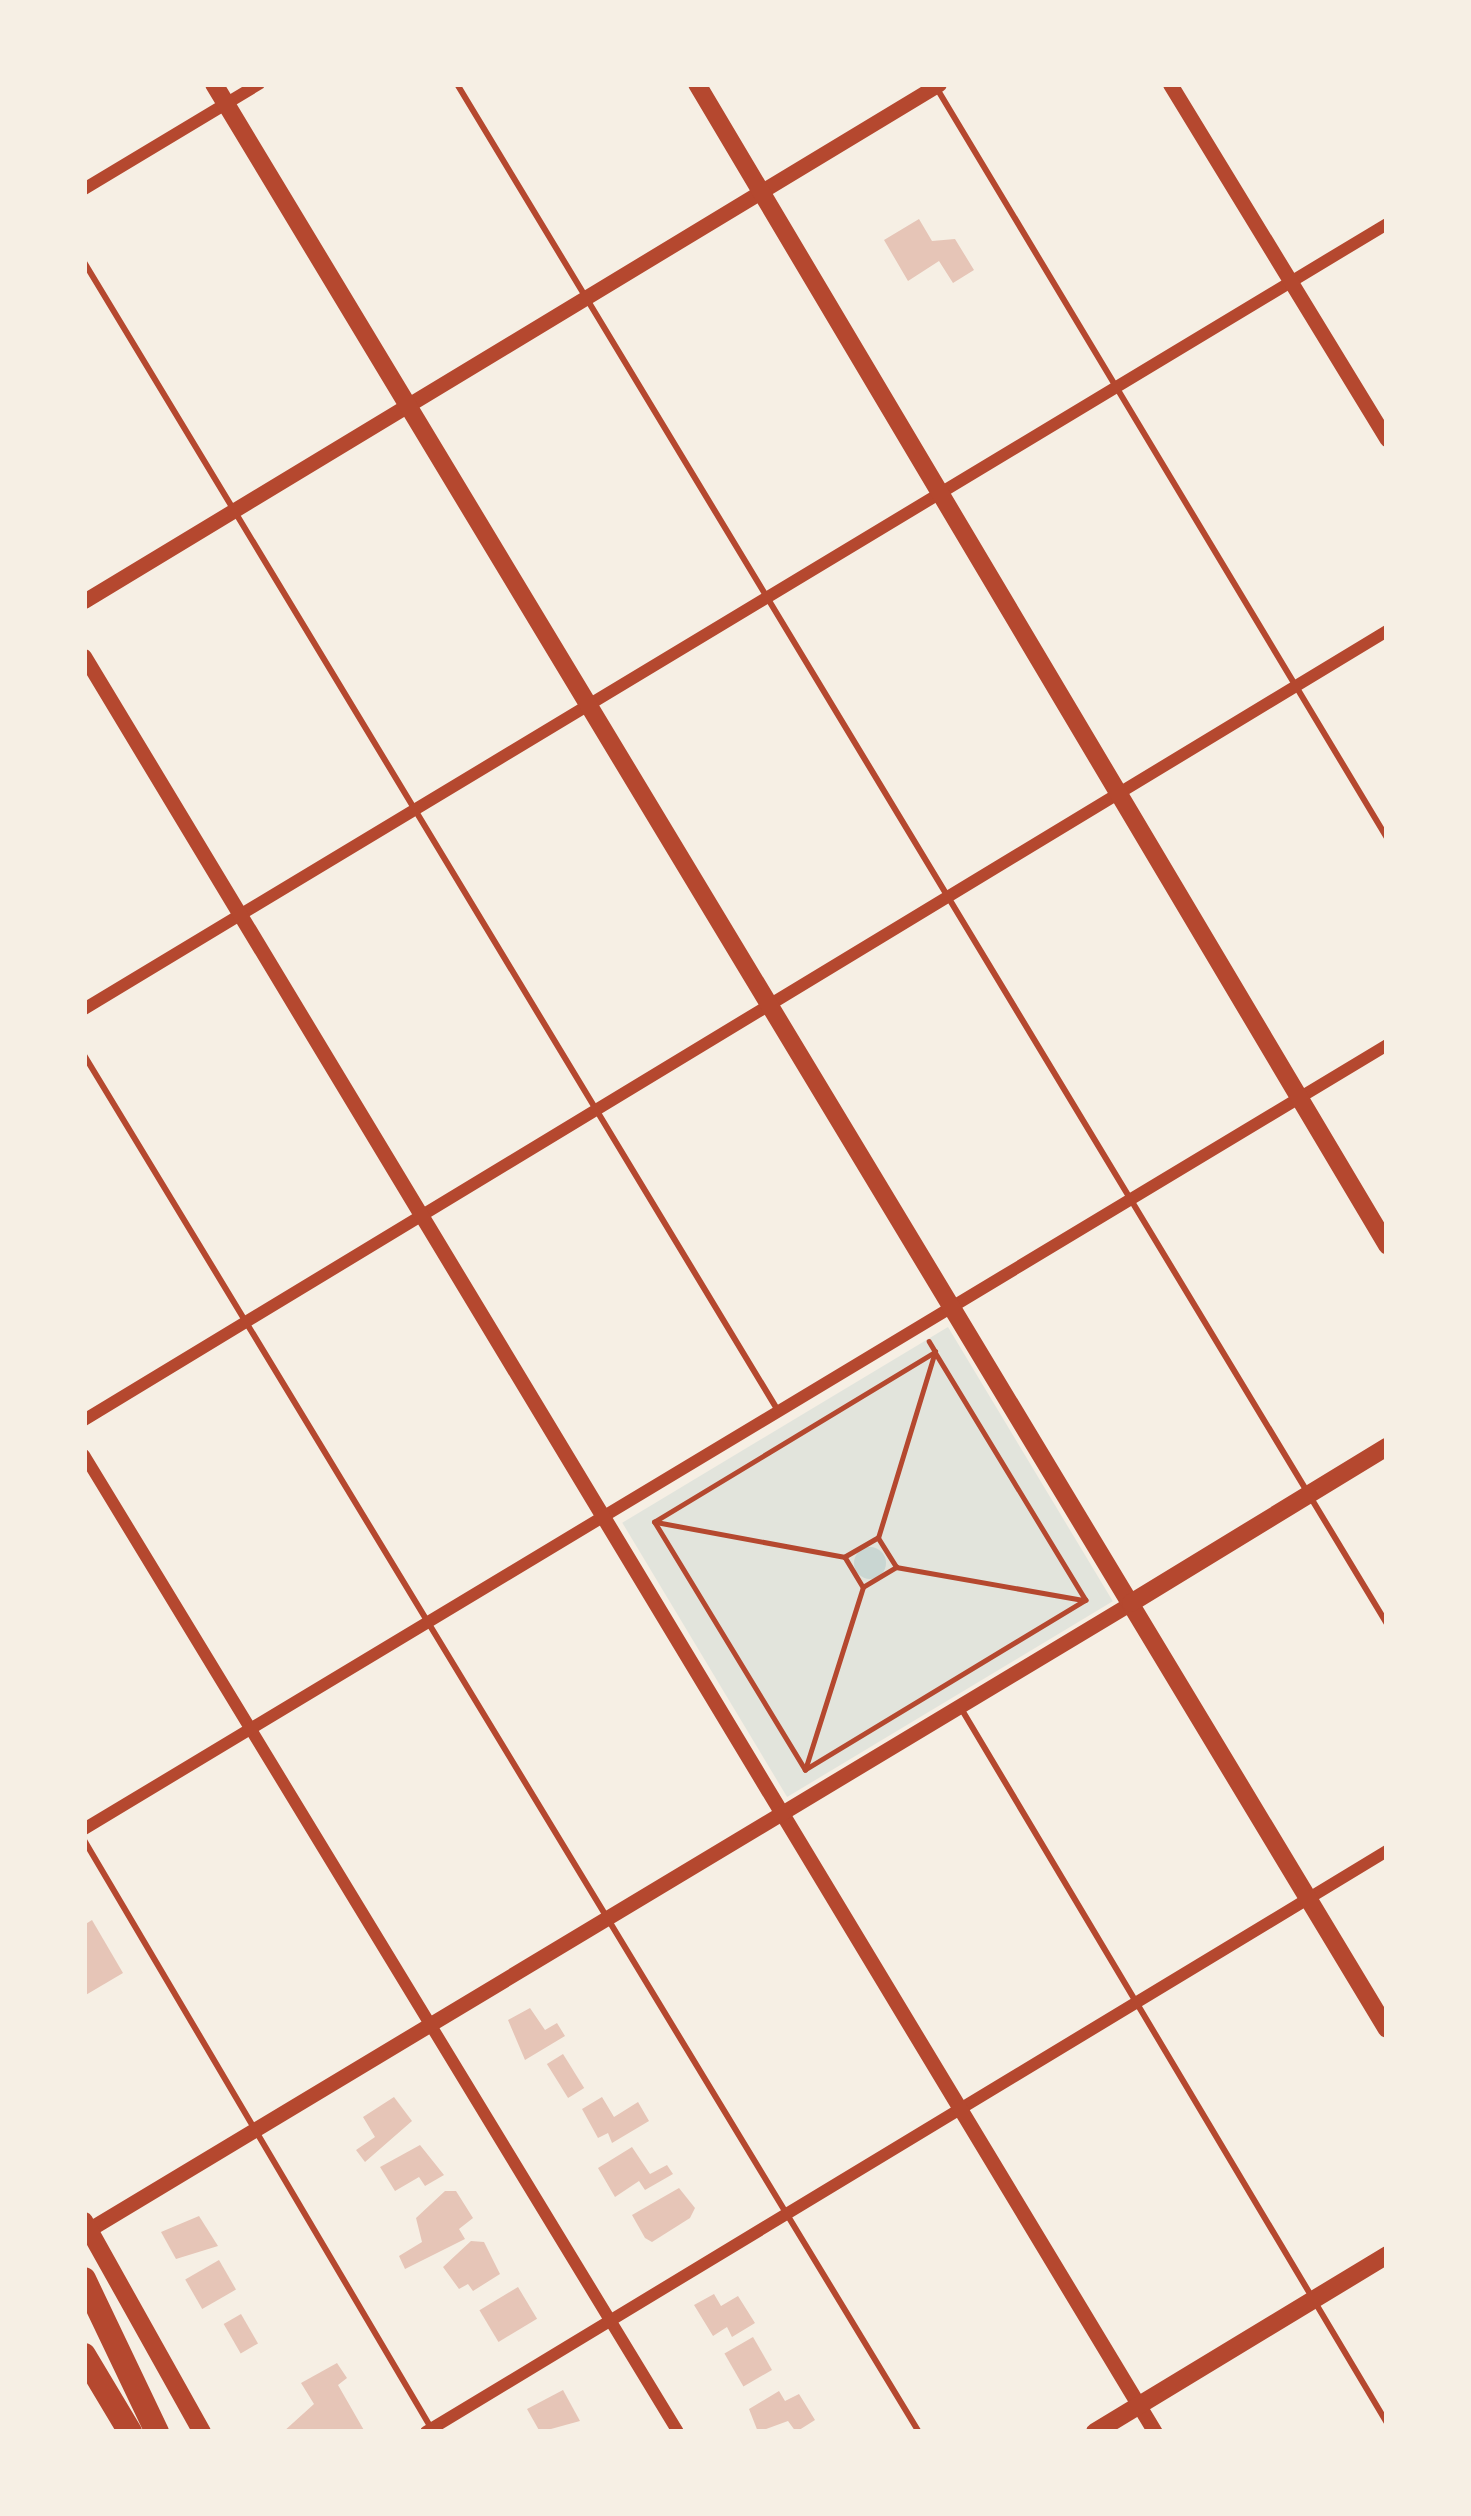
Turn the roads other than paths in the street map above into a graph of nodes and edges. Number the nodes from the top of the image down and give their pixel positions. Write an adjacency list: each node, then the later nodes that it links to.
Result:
1 (214, 84): 7 (main road)
2 (259, 84): 7 (street)
3 (457, 84): 13 (lane)
4 (697, 84): 9 (main road)
5 (1170, 84): 12 (street)
6 (936, 85): 9 (street); 14 (lane)
7 (226, 104): 8 (street); 15 (main road)
8 (84, 189)
9 (761, 191): 13 (street); 17 (main road)
10 (1387, 224): 12 (street)
11 (84, 262): 18 (lane)
12 (1292, 281): 14 (street); 16 (street)
13 (585, 296): 15 (street); 19 (lane)
14 (1119, 386): 17 (street); 23 (lane)
15 (405, 403): 18 (street); 24 (main road)
16 (1387, 439)
17 (942, 492): 19 (street); 25 (main road)
18 (235, 508): 20 (street); 26 (lane)
19 (766, 599): 24 (street); 28 (lane)
20 (84, 601)
21 (1387, 632): 23 (street)
22 (84, 656): 29 (street)
23 (1296, 687): 25 (street); 27 (lane)
24 (591, 705): 26 (street); 30 (main road)
25 (1122, 792): 28 (street); 34 (main road)
26 (415, 810): 29 (street); 35 (lane)
27 (1387, 838)
28 (948, 897): 30 (street); 36 (lane)
29 (238, 916): 31 (street); 37 (street)
30 (772, 1004): 35 (street); 39 (main road)
31 (84, 1009)
32 (1387, 1045): 34 (street)
33 (84, 1055): 40 (lane)
34 (1300, 1097): 36 (street); 38 (main road)
35 (598, 1110): 37 (street); 41 (lane)
36 (1128, 1199): 39 (street); 45 (lane)
37 (422, 1217): 40 (street); 46 (street)
38 (1387, 1245)
39 (952, 1306): 41 (street); 47 (main road)
40 (247, 1323): 42 (street); 49 (lane)
41 (779, 1411): 46 (street)
42 (84, 1420)
43 (1387, 1447): 45 (main road)
44 (84, 1455): 51 (street)
45 (1309, 1495): 47 (main road); 48 (lane)
46 (604, 1517): 49 (street); 52 (street)
47 (1131, 1603): 50 (street); 56 (main road)
48 (1387, 1624)
49 (425, 1625): 51 (street); 57 (lane)
50 (960, 1707): 52 (street); 58 (lane)
51 (252, 1729): 53 (street); 59 (street)
52 (782, 1814): 57 (street); 61 (street)
53 (84, 1829)
54 (84, 1840): 62 (lane)
55 (1387, 1852): 56 (street)
56 (1308, 1899): 58 (street); 60 (main road)
57 (609, 1920): 59 (street); 63 (lane)
58 (1137, 2002): 61 (street); 67 (lane)
59 (434, 2027): 62 (street); 68 (street)
60 (1387, 2029)
61 (958, 2108): 63 (street); 70 (street)
62 (253, 2133): 64 (street); 72 (lane)
63 (785, 2214): 68 (street); 77 (lane)
64 (86, 2226): 75 (main road)
65 (1387, 2255): 67 (main road)
66 (84, 2279): 74 (highway)
67 (1312, 2301): 70 (main road); 71 (lane)
68 (611, 2320): 72 (street); 76 (street)
69 (84, 2355): 73 (highway)
70 (1139, 2406): 78 (main road); 79 (street)
71 (1387, 2423)
72 (430, 2431)
73 (130, 2432)
74 (157, 2432)
75 (202, 2432)
76 (678, 2432)
77 (919, 2432)
78 (1095, 2432)
79 (1155, 2432)

